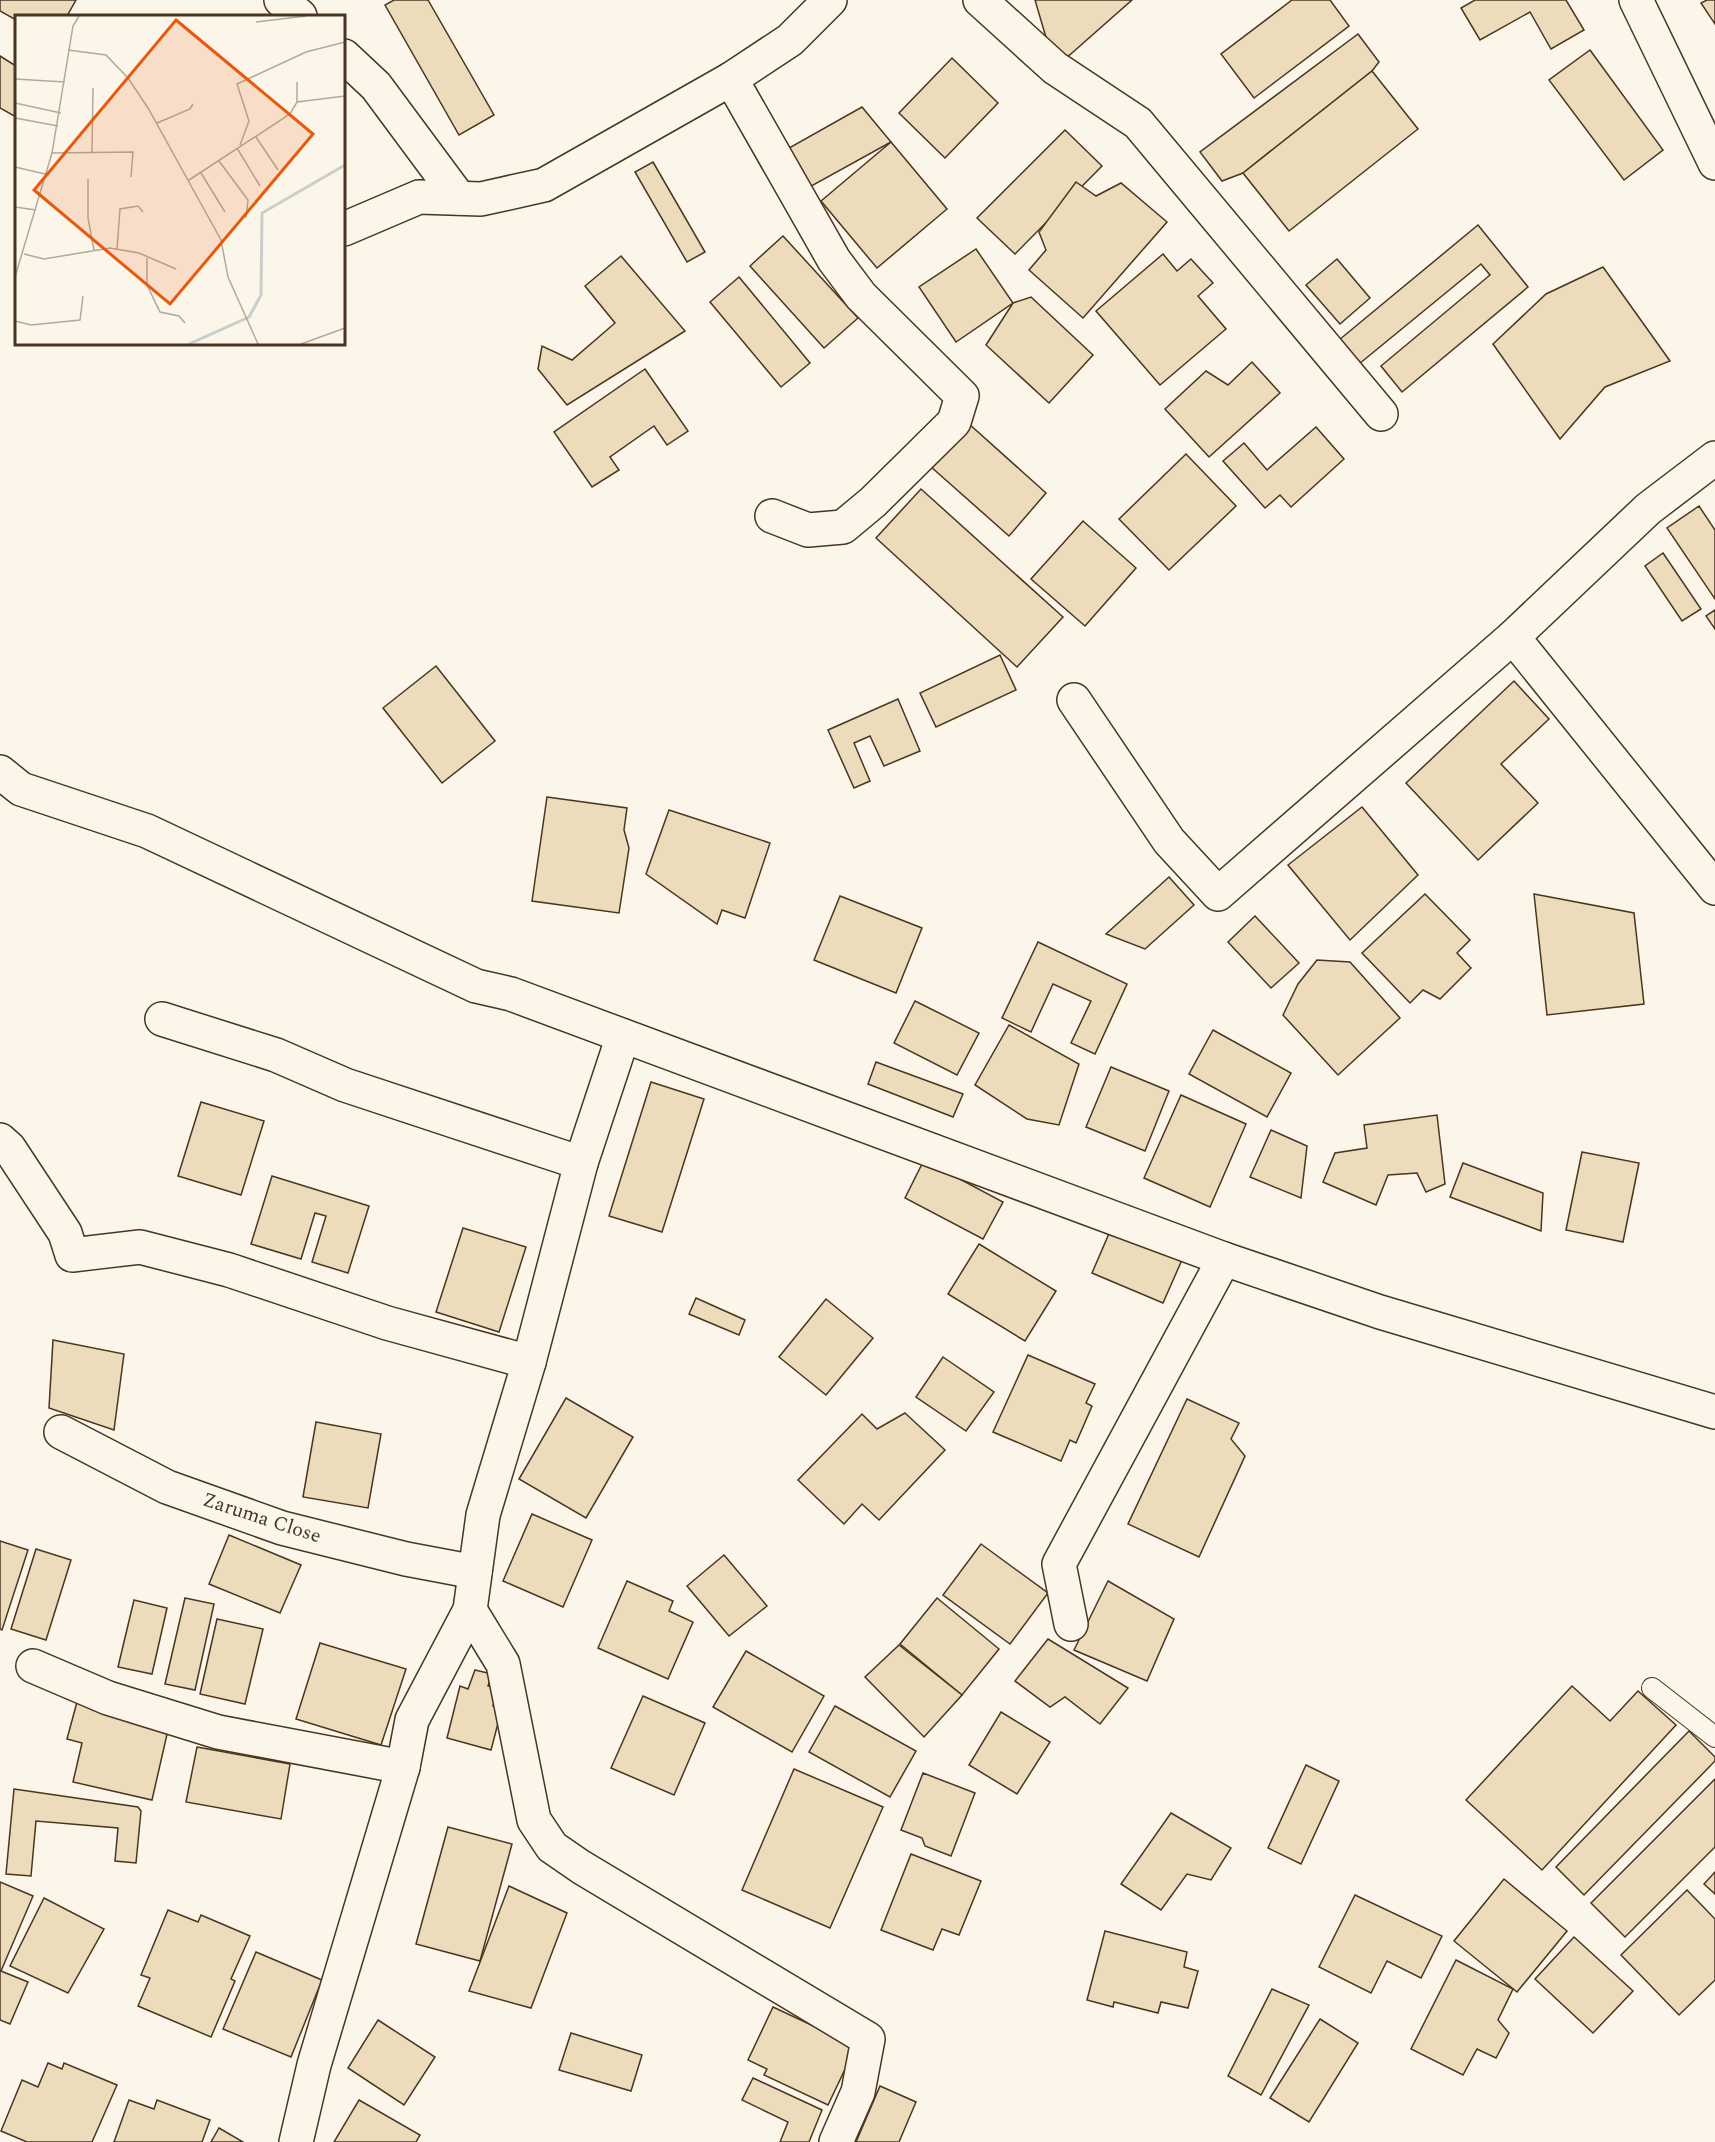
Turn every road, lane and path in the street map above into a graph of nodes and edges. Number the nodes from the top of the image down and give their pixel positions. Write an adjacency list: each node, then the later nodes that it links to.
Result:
1 (281, 0): 5 (street)
2 (830, 0): 7 (street)
3 (980, 0): 11 (street)
4 (1636, 0): 8 (street)
5 (299, 15)
6 (345, 57): 9 (street)
7 (731, 79): 9 (street); 13 (street)
8 (1715, 163)
9 (459, 198): 10 (street)
10 (345, 230)
11 (1381, 414)
12 (1715, 458): 14 (street)
13 (772, 516)
14 (1513, 637): 15 (street); 17 (street)
15 (1074, 700)
16 (0, 772): 19 (street)
17 (1715, 888)
18 (162, 1019): 21 (street)
19 (623, 1036): 21 (street); 22 (street)
20 (0, 1140): 23 (street)
21 (581, 1163): 23 (street)
22 (1224, 1259): 24 (street); 28 (street)
23 (529, 1362): 26 (street)
24 (1715, 1412)
25 (61, 1432): 26 (street, Zaruma Close)
26 (475, 1572): 27 (street)
27 (470, 1610): 32 (street); 34 (street)
28 (1071, 1624)
29 (33, 1666): 32 (street)
30 (1652, 1688): 31 (lane)
31 (1715, 1737)
32 (403, 1767): 33 (street)
33 (296, 2142)
34 (836, 2142)

